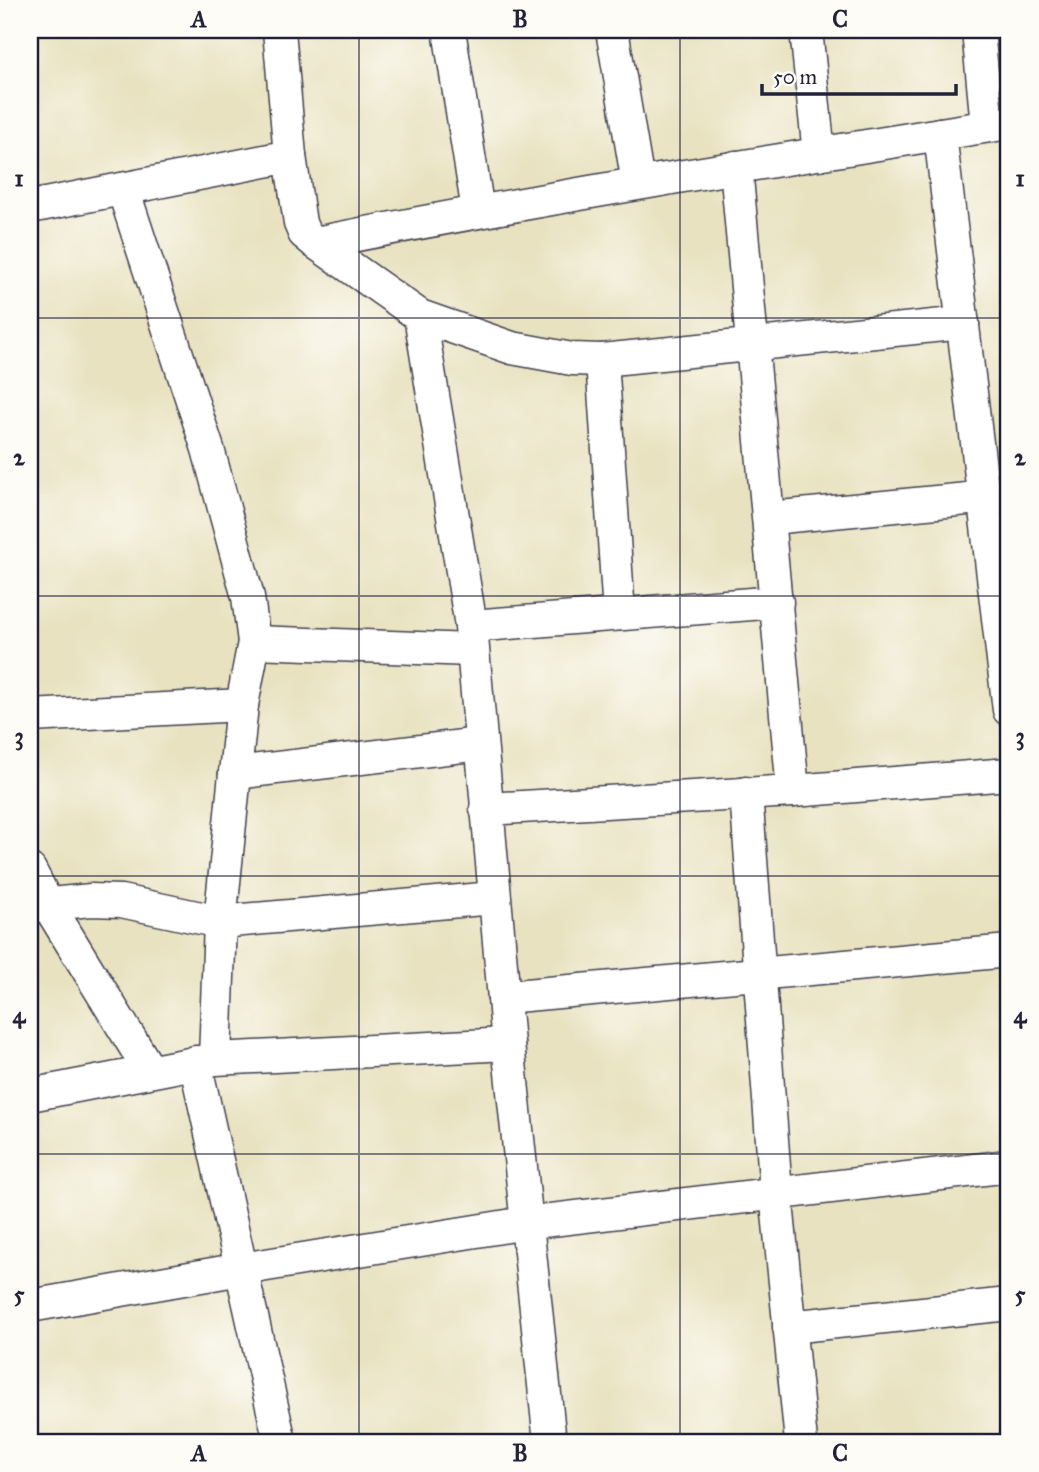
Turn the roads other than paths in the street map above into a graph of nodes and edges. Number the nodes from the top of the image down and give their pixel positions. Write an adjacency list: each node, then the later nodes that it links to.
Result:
1 (278, 30): 9 (street)
2 (449, 30): 14 (street)
3 (612, 30): 11 (street)
4 (806, 30): 8 (street)
5 (978, 30): 6 (street)
6 (998, 125): 7 (street)
7 (940, 134): 8 (street); 17 (street)
8 (818, 153): 10 (street)
9 (290, 156): 12 (street); 15 (street)
10 (736, 167): 11 (street); 18 (street)
11 (638, 183): 14 (street)
12 (123, 189): 13 (street); 25 (street)
13 (30, 208)
14 (478, 211): 15 (street)
15 (316, 243): 16 (street)
16 (420, 316): 19 (street); 24 (street)
17 (963, 323): 18 (street); 20 (street)
18 (754, 345): 19 (street); 21 (street)
19 (602, 360): 23 (street)
20 (996, 495): 21 (street); 27 (street)
21 (770, 518): 22 (street)
22 (777, 602): 23 (street); 32 (street)
23 (620, 614): 24 (street)
24 (471, 638): 25 (street); 29 (street)
25 (254, 642): 26 (street)
26 (242, 705): 28 (street); 30 (street)
27 (1009, 710)
28 (30, 716)
29 (480, 744): 30 (street); 34 (street)
30 (235, 773): 38 (street)
31 (1009, 774): 32 (street)
32 (793, 791): 33 (street)
33 (746, 793): 34 (street); 40 (street)
34 (486, 809): 36 (street)
35 (30, 870): 37 (street)
36 (494, 898): 38 (street); 41 (street)
37 (38, 904): 38 (street); 44 (street)
38 (220, 922): 43 (street)
39 (1009, 951): 40 (street)
40 (758, 972): 41 (street); 47 (street)
41 (504, 997): 42 (street)
42 (508, 1044): 43 (street); 48 (street)
43 (205, 1061): 44 (street); 49 (street)
44 (150, 1071): 45 (street)
45 (30, 1095)
46 (1009, 1166): 47 (street)
47 (776, 1193): 48 (street); 52 (street)
48 (526, 1223): 49 (street); 54 (street)
49 (241, 1269): 51 (street); 53 (street)
50 (1009, 1304): 52 (street)
51 (30, 1306)
52 (789, 1327): 55 (street)
53 (280, 1442)
54 (550, 1442)
55 (802, 1442)

